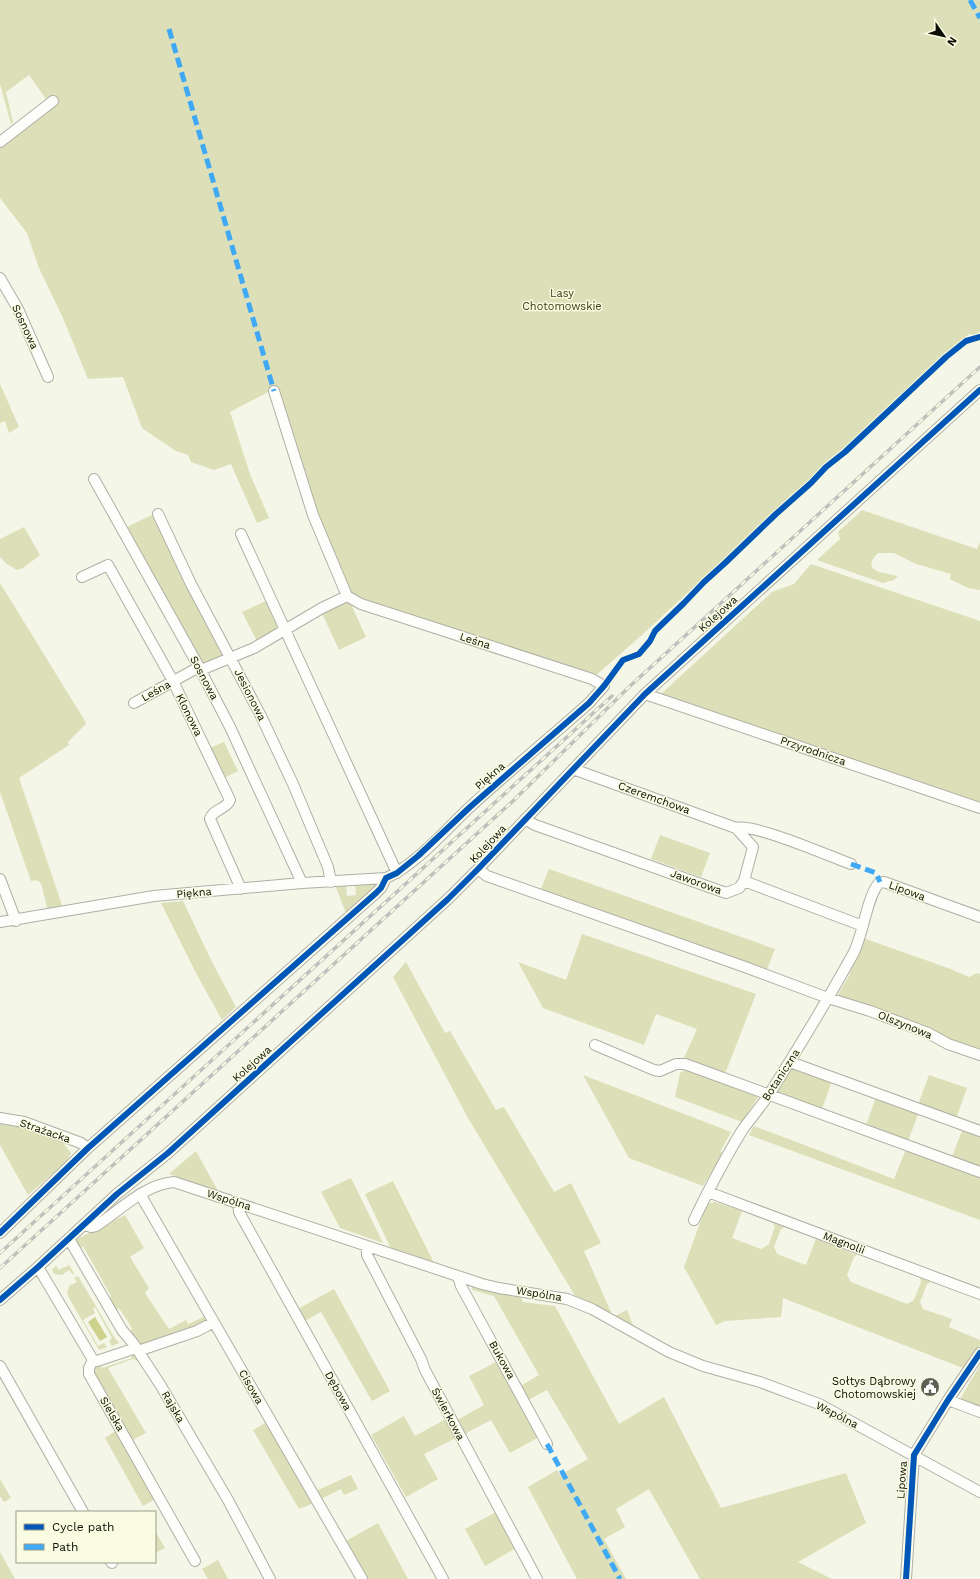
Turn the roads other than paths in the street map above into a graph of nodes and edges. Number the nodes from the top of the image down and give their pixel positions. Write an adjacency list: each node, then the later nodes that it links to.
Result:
1 (53, 101): 2 (street)
2 (0, 142)
3 (0, 278): 4 (street, Sosnowa)
4 (48, 377)
5 (980, 390): 17 (street, Kolejowa)
6 (274, 391): 11 (street)
7 (94, 479): 14 (street, Sosnowa)
8 (158, 514): 13 (street, Jesionowa)
9 (241, 534): 12 (street)
10 (82, 577): 15 (street, Klonowa)
11 (347, 596): 12 (street, Leśna); 16 (street, Leśna)
12 (285, 631): 13 (street, Leśna); 27 (street)
13 (231, 657): 14 (street, Leśna); 31 (street, Jesionowa)
14 (200, 668): 15 (street, Leśna); 32 (street, Sosnowa)
15 (173, 681): 18 (street, Leśna); 33 (street, Klonowa)
16 (604, 686): 27 (street, Piękna)
17 (645, 694): 19 (street, Kolejowa); 20 (street, Przyrodnicza)
18 (134, 703)
19 (573, 769): 21 (street, Kolejowa); 22 (street, Czeremchowa)
20 (980, 808)
21 (525, 819): 26 (street, Kolejowa); 30 (street, Jaworowa)
22 (736, 828): 23 (street, Czeremchowa); 24 (street, Czeremchowa)
23 (758, 830): 24 (street); 25 (street, Czeremchowa)
24 (753, 847): 30 (street)
25 (851, 864)
26 (478, 870): 38 (street, Olszynowa); 51 (street, Kolejowa)
27 (397, 872): 28 (street, Piękna)
28 (386, 878): 31 (street, Piękna); 45 (street)
29 (0, 879): 35 (street)
30 (744, 881): 37 (street)
31 (330, 882): 32 (street, Piękna)
32 (302, 883): 33 (street, Piękna)
33 (241, 889): 35 (street, Piękna)
34 (980, 917): 37 (street, Lipowa)
35 (16, 921): 36 (street, Piękna)
36 (0, 922)
37 (863, 926): 38 (street, Botaniczna)
38 (828, 998): 40 (street, Olszynowa); 41 (street, Botaniczna)
39 (595, 1045): 42 (street)
40 (980, 1055)
41 (790, 1062): 42 (street, Botaniczna); 44 (street)
42 (770, 1094): 46 (street); 47 (street, Botaniczna)
43 (0, 1118): 45 (street, Strażacka)
44 (980, 1131)
45 (88, 1148): 52 (street)
46 (980, 1172)
47 (708, 1192): 50 (street, Botaniczna); 57 (street, Magnolii)
48 (140, 1194): 49 (street, Wspólna); 51 (street, Wspólna); 59 (street, Cisowa)
49 (238, 1203): 54 (street, Wspólna); 73 (street, Dębowa)
50 (694, 1220)
51 (84, 1224): 53 (street, Kolejowa)
52 (0, 1233)
53 (69, 1239): 55 (street, Kolejowa); 60 (street, Rajska)
54 (367, 1246): 56 (street, Wspólna); 74 (street, Świerkowa)
55 (38, 1268): 58 (street, Kolejowa); 62 (street)
56 (458, 1276): 66 (street, Bukowa); 67 (street, Wspólna)
57 (980, 1294)
58 (0, 1300)
59 (214, 1322): 60 (street); 72 (street, Cisowa)
60 (137, 1349): 62 (street); 71 (street, Rajska)
61 (980, 1353): 64 (street, Lipowa)
62 (93, 1360): 70 (street, Sielska)
63 (0, 1366): 69 (street)
64 (948, 1400): 65 (street); 67 (street, Lipowa)
65 (980, 1412)
66 (547, 1444)
67 (914, 1455): 68 (street, Wspólna); 75 (street, Lipowa)
68 (980, 1492)
69 (82, 1511)
70 (195, 1561)
71 (270, 1579)
72 (362, 1579)
73 (443, 1579)
74 (537, 1579)
75 (906, 1579)

